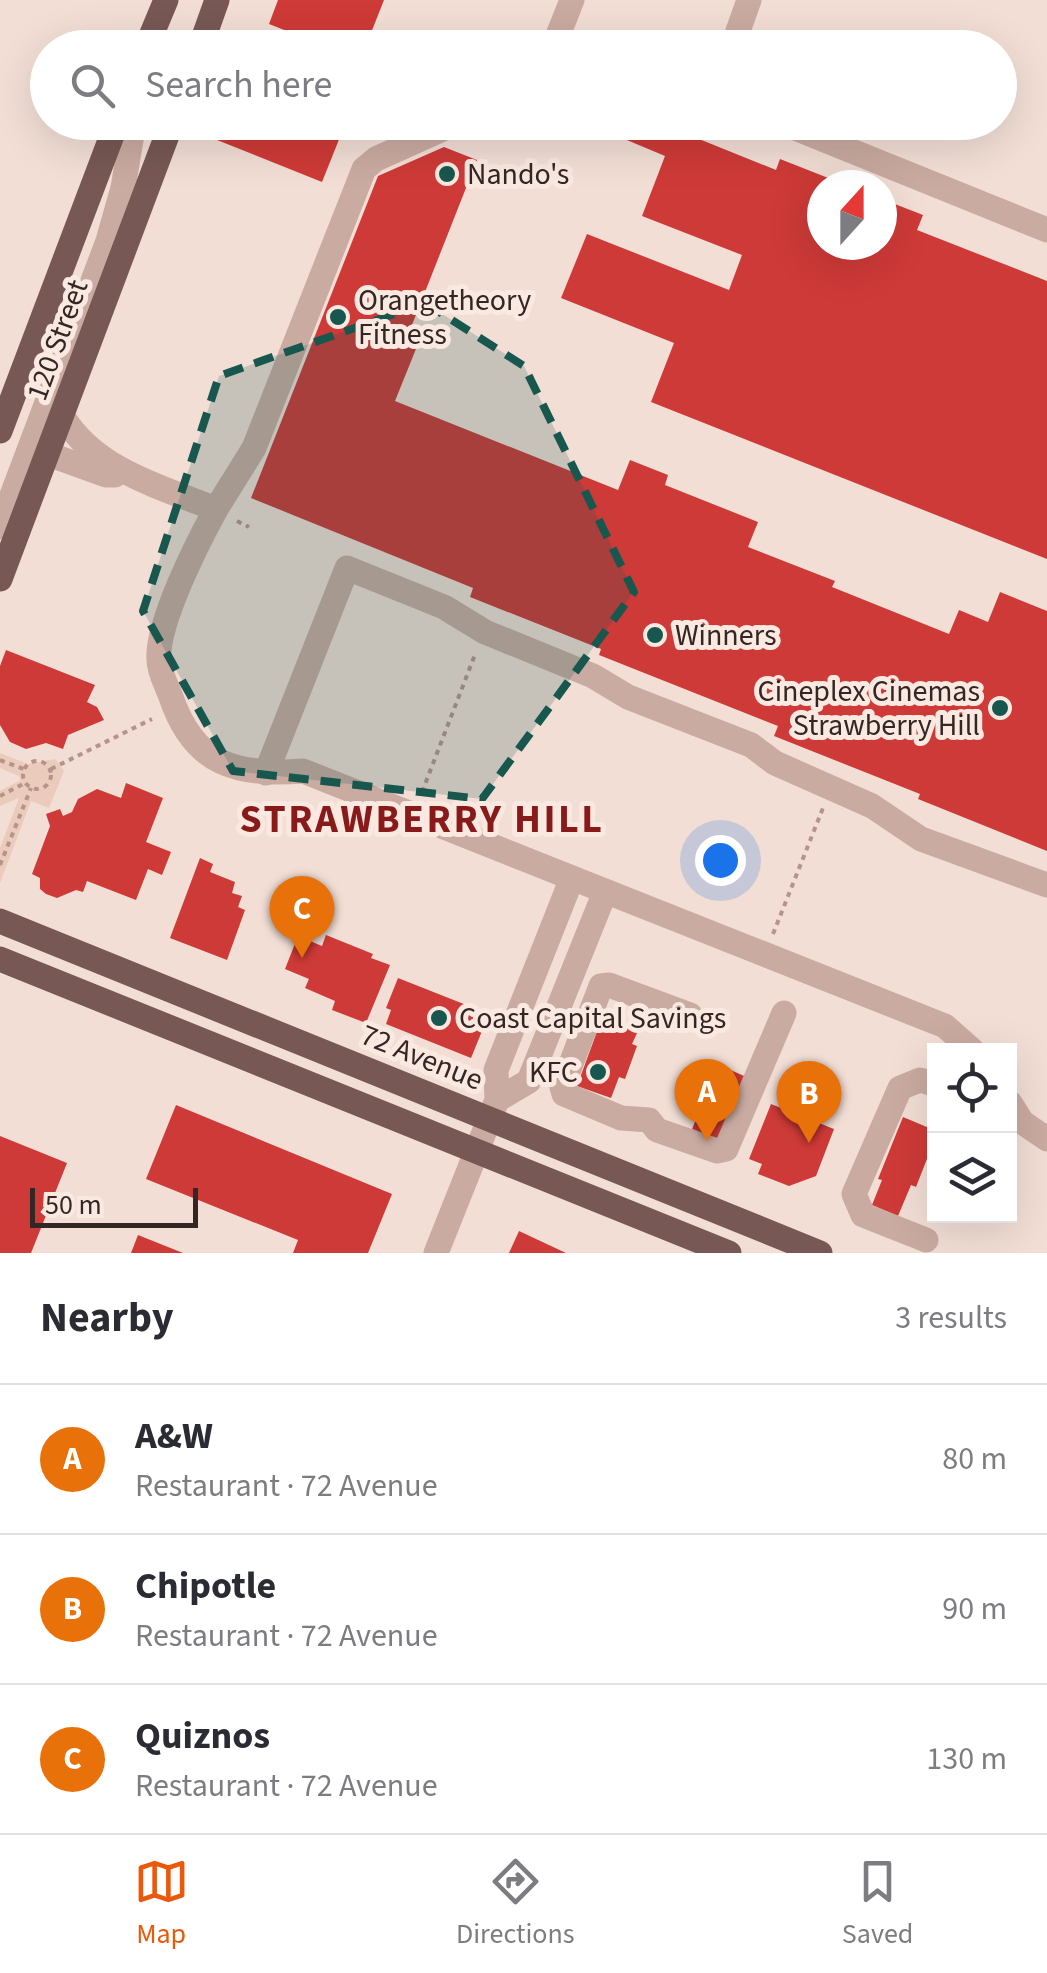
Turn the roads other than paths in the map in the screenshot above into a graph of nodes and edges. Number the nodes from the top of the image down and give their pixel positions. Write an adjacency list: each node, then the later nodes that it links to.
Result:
1 (166, 0): 5 (main road)
2 (218, 0): 6 (main road)
3 (572, 0): 7 (street)
4 (750, 0): 8 (street)
5 (154, 30)
6 (207, 30)
7 (560, 30)
8 (739, 30)
9 (110, 140): 16 (main road, 120 Street)
10 (131, 140): 20 (street)
11 (165, 140): 15 (main road, 120 Street)
12 (418, 140): 19 (street)
13 (824, 140): 14 (street)
14 (1047, 230)
15 (63, 417): 17 (main road, 120 Street); 18 (street)
16 (0, 430)
17 (48, 454): 18 (street); 21 (main road, 120 Street)
18 (130, 476): 19 (street)
19 (224, 514): 22 (street)
20 (0, 528)
21 (0, 579)
22 (266, 772): 23 (street); 24 (street)
23 (572, 878): 25 (street); 32 (street)
24 (1047, 885)
25 (605, 892): 30 (street); 32 (street)
26 (0, 921): 32 (main road, 72 Avenue)
27 (2, 965): 35 (main road)
28 (784, 1013): 29 (street)
29 (690, 1015)
30 (964, 1043)
31 (927, 1082): 36 (street)
32 (492, 1110): 35 (street); 39 (main road, 72 Avenue)
33 (1017, 1114): 34 (street)
34 (1047, 1139)
35 (475, 1152): 37 (street); 38 (main road)
36 (926, 1240)
37 (436, 1253)
38 (729, 1253)
39 (820, 1253)

